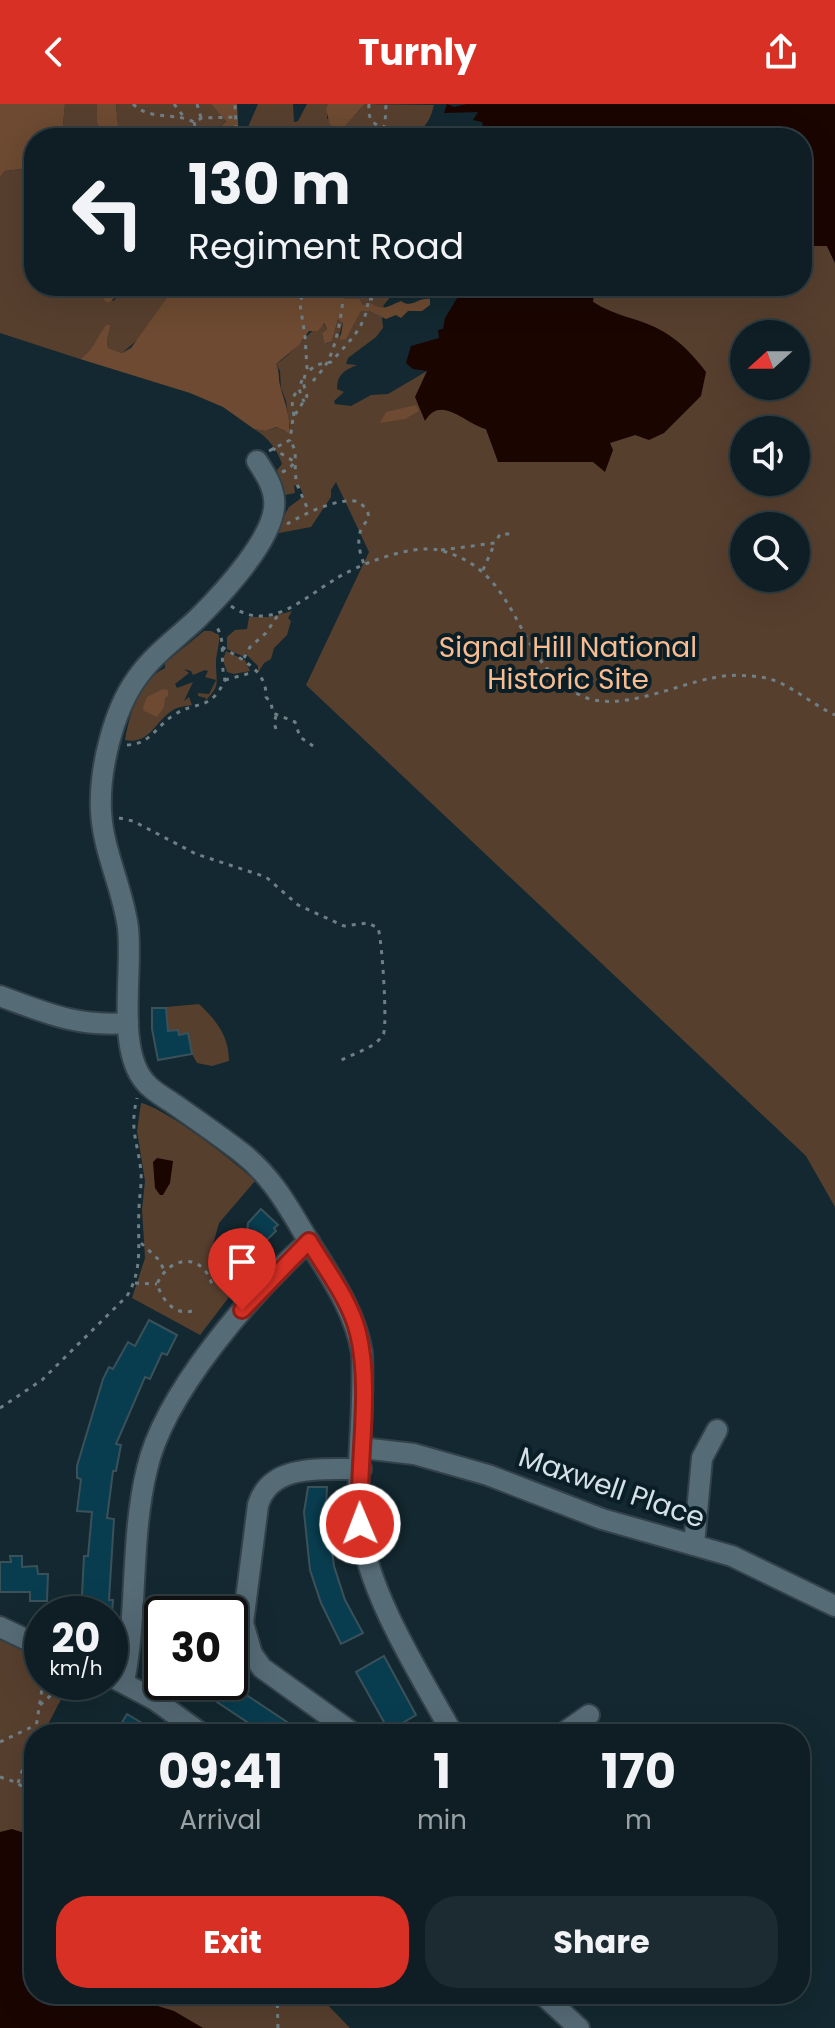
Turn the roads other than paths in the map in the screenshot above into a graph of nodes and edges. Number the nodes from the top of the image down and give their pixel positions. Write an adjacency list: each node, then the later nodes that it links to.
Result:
1 (265, 462): 3 (street)
2 (0, 996): 3 (street)
3 (128, 1023): 4 (street)
4 (309, 1241): 6 (street); 11 (street)
5 (717, 1430): 7 (street)
6 (362, 1459): 7 (street, Maxwell Place); 15 (street, Maxwell Place); 16 (street)
7 (694, 1545): 8 (street, Maxwell Place)
8 (835, 1606)
9 (0, 1627): 10 (street)
10 (24, 1638)
11 (128, 1656)
12 (128, 1685): 14 (street)
13 (589, 1715): 17 (street)
14 (188, 1724)
15 (340, 1724)
16 (448, 1724)
17 (576, 1724)
18 (553, 2004): 19 (street)
19 (579, 2028)

